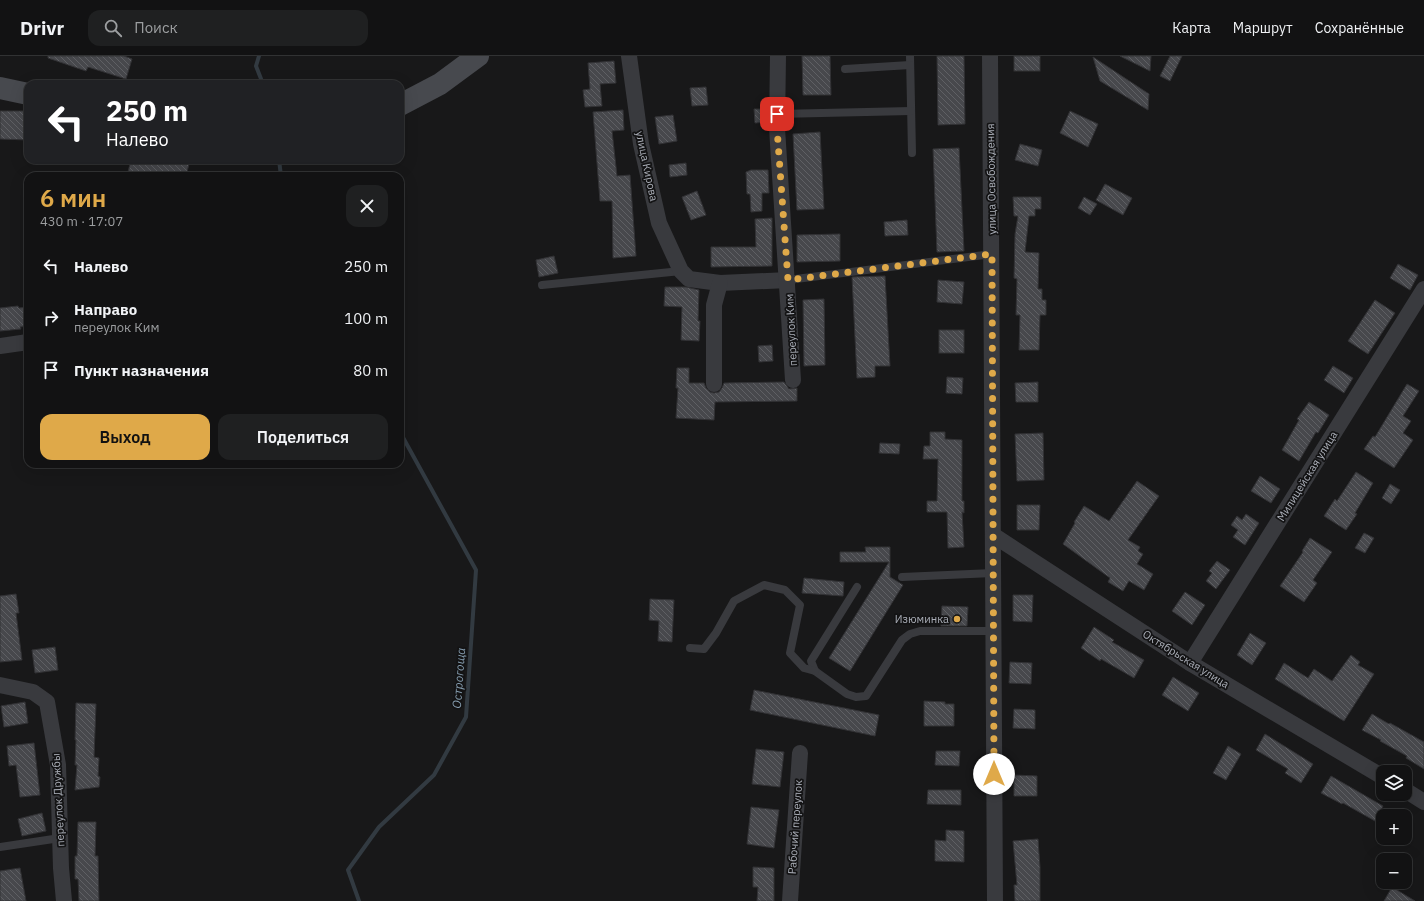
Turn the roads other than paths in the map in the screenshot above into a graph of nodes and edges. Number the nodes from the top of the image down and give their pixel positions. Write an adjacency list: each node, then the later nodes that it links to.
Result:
1 (478, 56): 10 (main road)
2 (629, 56): 15 (street, улица Кирова)
3 (778, 56): 12 (street, переулок Ким)
4 (910, 56): 6 (lane)
5 (990, 56): 14 (street, улица Освобождения)
6 (910, 65): 7 (lane); 11 (lane)
7 (845, 69)
8 (0, 88): 9 (main road)
9 (24, 93)
10 (404, 103)
11 (911, 111): 12 (lane); 13 (lane)
12 (777, 114): 16 (street, переулок Ким)
13 (912, 153)
14 (992, 254): 16 (lane); 24 (street, улица Освобождения)
15 (681, 271): 17 (street, переулок Ким); 18 (lane)
16 (788, 280): 17 (street, переулок Ким); 22 (street, переулок Ким)
17 (720, 283): 23 (street)
18 (542, 285)
19 (1424, 289): 30 (street, Милицейская улица)
20 (24, 343): 21 (street)
21 (0, 346)
22 (793, 380)
23 (714, 384)
24 (993, 535): 25 (street, улица Освобождения); 30 (street, Октябрьская улица)
25 (993, 573): 26 (lane); 28 (street, улица Освобождения)
26 (902, 577)
27 (857, 587): 31 (lane)
28 (994, 631): 31 (lane); 41 (street, улица Освобождения)
29 (690, 648): 31 (lane)
30 (1190, 662): 34 (street, Октябрьская улица)
31 (815, 671)
32 (0, 684): 37 (street, переулок Дружбы)
33 (800, 753): 40 (street, Рабочий переулок)
34 (1376, 773)
35 (1412, 793): 36 (street)
36 (1423, 798)
37 (60, 838): 38 (lane); 39 (street, переулок Дружбы)
38 (0, 847)
39 (64, 901)
40 (790, 901)
41 (995, 901)

